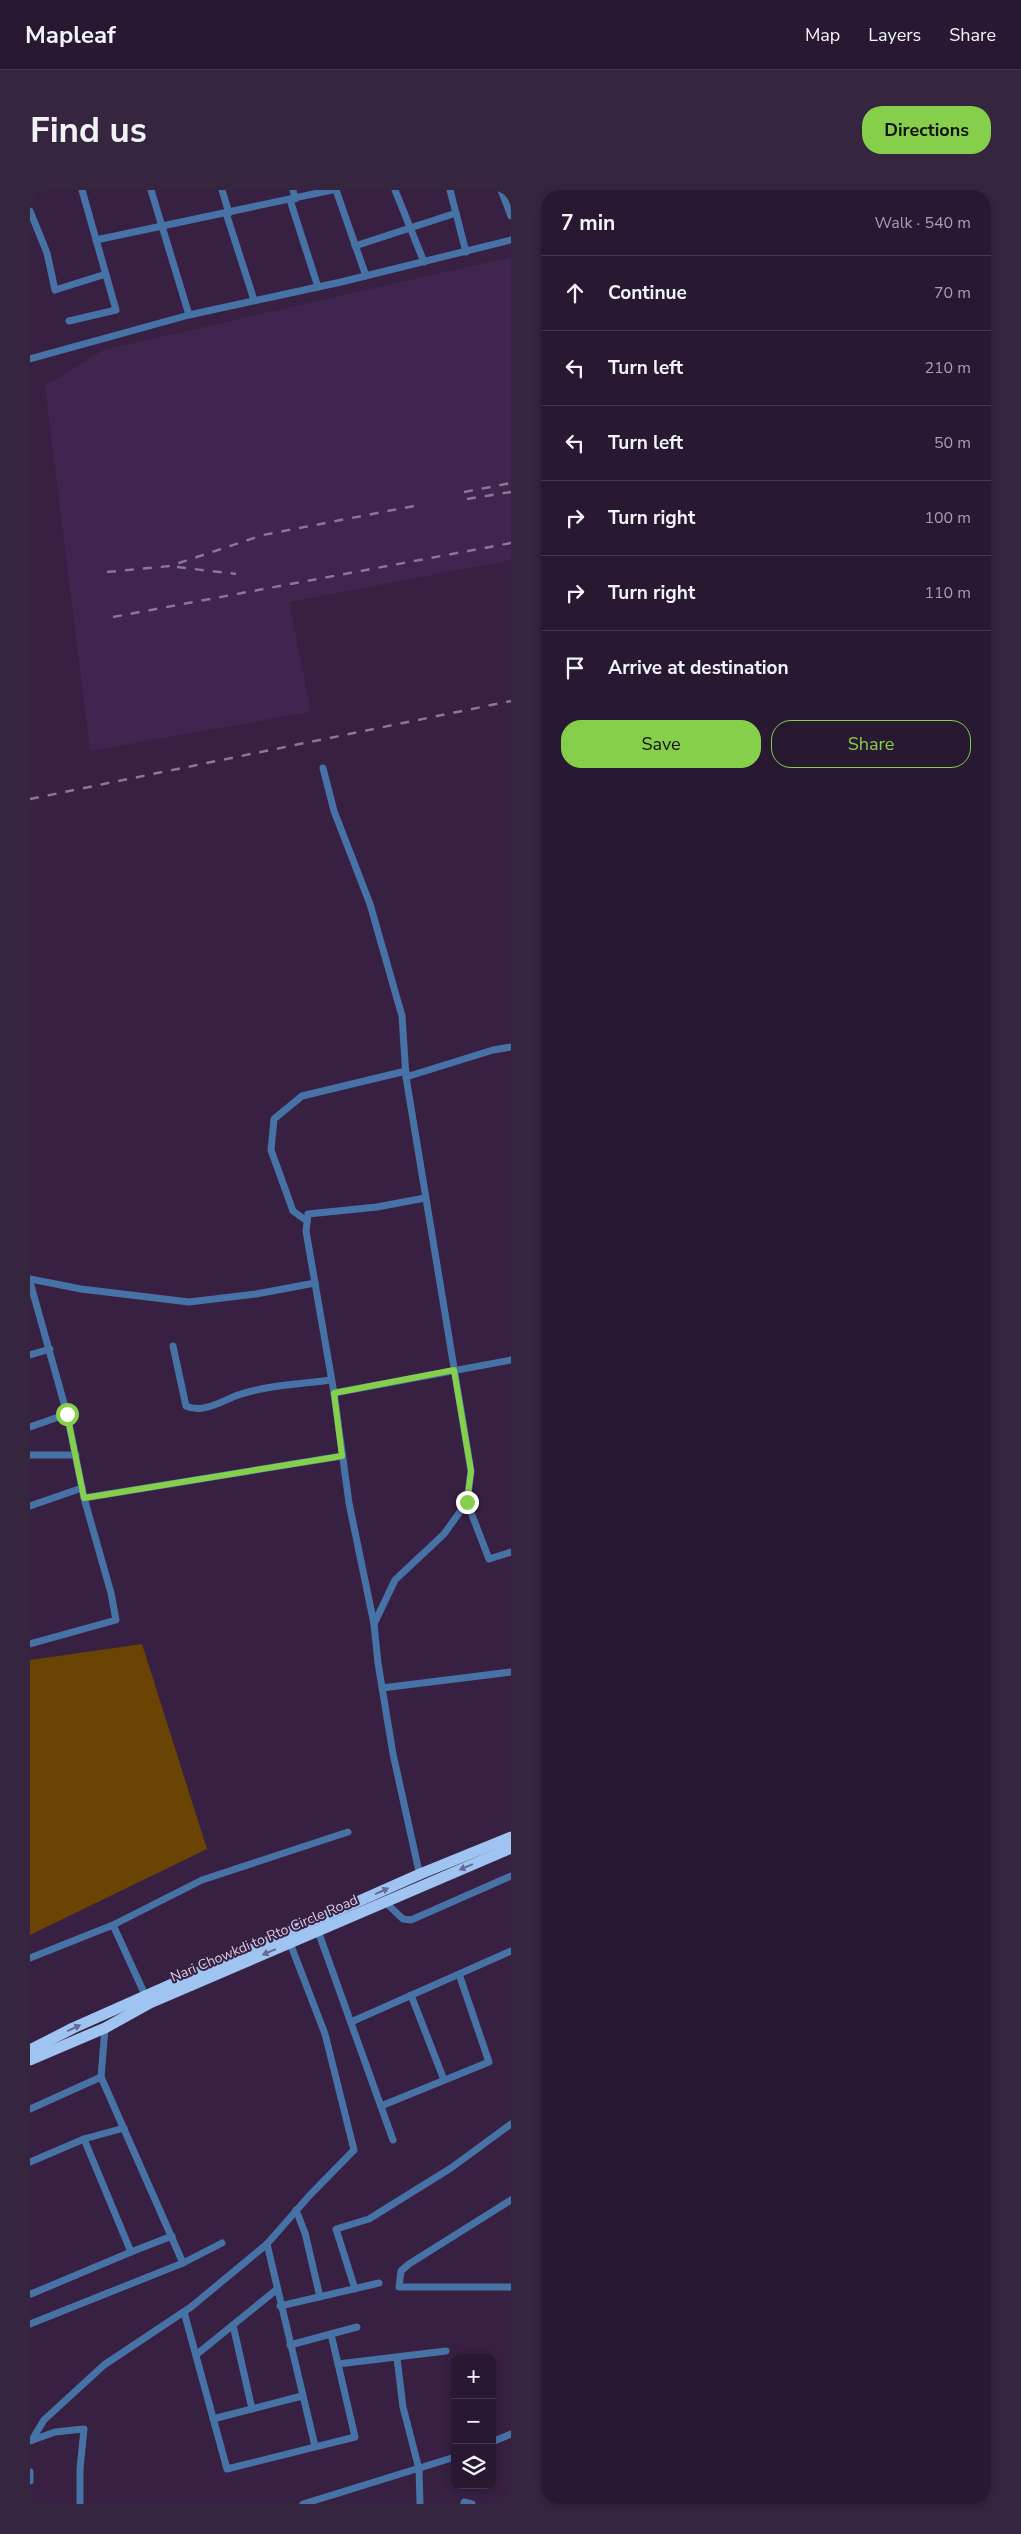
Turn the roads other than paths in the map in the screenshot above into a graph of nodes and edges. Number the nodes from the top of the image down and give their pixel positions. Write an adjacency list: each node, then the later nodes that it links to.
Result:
1 (82, 190): 16 (street)
2 (151, 190): 14 (street)
3 (222, 190): 11 (street)
4 (293, 190): 9 (street)
5 (334, 190): 9 (street); 18 (street)
6 (395, 190): 15 (street)
7 (450, 190): 12 (street)
8 (501, 190): 13 (street)
9 (293, 199): 11 (street); 23 (street)
10 (30, 211): 21 (street)
11 (228, 213): 14 (street); 24 (street)
12 (456, 213): 15 (street); 19 (street)
13 (511, 216)
14 (160, 226): 16 (street); 25 (street)
15 (409, 226): 18 (street); 20 (street)
16 (96, 240): 21 (street)
17 (511, 240): 19 (street)
18 (355, 246): 22 (street)
19 (466, 252): 20 (street)
20 (424, 262): 22 (street)
21 (106, 274): 26 (street)
22 (366, 276): 23 (street)
23 (318, 287): 24 (street)
24 (254, 300): 25 (street)
25 (189, 315): 27 (street)
26 (69, 321)
27 (30, 359)
28 (323, 768): 30 (street)
29 (511, 1047): 30 (street)
30 (406, 1074): 31 (street); 32 (street)
31 (425, 1198): 32 (street); 39 (street)
32 (307, 1221): 34 (street)
33 (30, 1280): 34 (street); 36 (street)
34 (315, 1283): 40 (street)
35 (173, 1346): 40 (street)
36 (50, 1349): 37 (street); 42 (street)
37 (30, 1355)
38 (511, 1360): 39 (street)
39 (454, 1370): 41 (street); 49 (street)
40 (331, 1380): 41 (street)
41 (334, 1393): 46 (street)
42 (67, 1414): 43 (street); 45 (street)
43 (30, 1427)
44 (30, 1455): 45 (street)
45 (76, 1456): 47 (street)
46 (342, 1456): 48 (street); 52 (street)
47 (82, 1488): 48 (street); 50 (street)
48 (84, 1498): 53 (street)
49 (467, 1502): 51 (street); 52 (street)
50 (30, 1506)
51 (511, 1552)
52 (374, 1624): 55 (street)
53 (30, 1644)
54 (511, 1672): 55 (street)
55 (382, 1688): 59 (street)
56 (348, 1832): 63 (street)
57 (511, 1836): 59 (highway)
58 (511, 1848): 61 (highway, Nari Chowkdi to Rto Circle Road, one-way to 61)
59 (420, 1874): 61 (street); 70 (highway, one-way to 59)
60 (511, 1876): 62 (street)
61 (422, 1886): 62 (highway, Nari Chowkdi to Rto Circle Road)
62 (385, 1902): 64 (highway, Nari Chowkdi to Rto Circle Road)
63 (113, 1924): 67 (street); 70 (street)
64 (318, 1931): 65 (highway, Nari Chowkdi to Rto Circle Road); 71 (street)
65 (290, 1943): 72 (highway, Nari Chowkdi to Rto Circle Road, one-way to 72); 85 (street)
66 (511, 1951): 68 (street)
67 (30, 1958)
68 (459, 1974): 69 (street); 76 (street)
69 (411, 1995): 71 (street); 76 (street)
70 (146, 1997): 73 (highway, one-way to 70)
71 (351, 2022): 77 (street)
72 (105, 2028): 74 (highway, Nari Chowkdi to Rto Circle Road); 75 (street)
73 (30, 2050)
74 (30, 2060)
75 (101, 2077): 78 (street); 80 (street)
76 (444, 2080): 77 (street)
77 (381, 2106): 82 (street)
78 (30, 2109)
79 (511, 2124): 93 (street)
80 (124, 2128): 81 (street); 86 (street)
81 (84, 2139): 83 (street); 89 (street)
82 (393, 2140)
83 (30, 2162)
84 (511, 2200): 92 (street)
85 (296, 2210): 88 (street); 96 (street)
86 (172, 2236): 89 (street); 90 (street)
87 (222, 2243): 90 (street)
88 (267, 2244): 94 (street); 98 (street)
89 (131, 2252): 95 (street)
90 (183, 2263): 99 (street)
91 (379, 2284): 93 (street)
92 (511, 2287)
93 (355, 2289): 96 (street)
94 (276, 2290): 97 (street); 100 (street)
95 (31, 2294)
96 (320, 2297): 97 (street)
97 (280, 2306): 103 (street)
98 (184, 2312): 105 (street); 113 (street)
99 (30, 2324)
100 (232, 2325): 105 (street); 109 (street)
101 (357, 2326): 102 (street)
102 (331, 2334): 103 (street); 107 (street)
103 (290, 2345): 108 (street)
104 (446, 2351): 106 (street)
105 (196, 2355): 110 (street)
106 (397, 2358): 107 (street); 116 (street)
107 (338, 2364): 114 (street)
108 (302, 2396): 109 (street); 114 (street)
109 (252, 2409): 110 (street)
110 (213, 2419): 114 (street)
111 (511, 2434): 112 (street)
112 (496, 2440)
113 (31, 2441): 119 (street)
114 (315, 2446)
115 (451, 2458): 116 (street)
116 (419, 2469): 120 (street); 121 (street)
117 (30, 2472): 118 (street)
118 (30, 2481)
119 (80, 2504)
120 (303, 2504)
121 (420, 2504)

